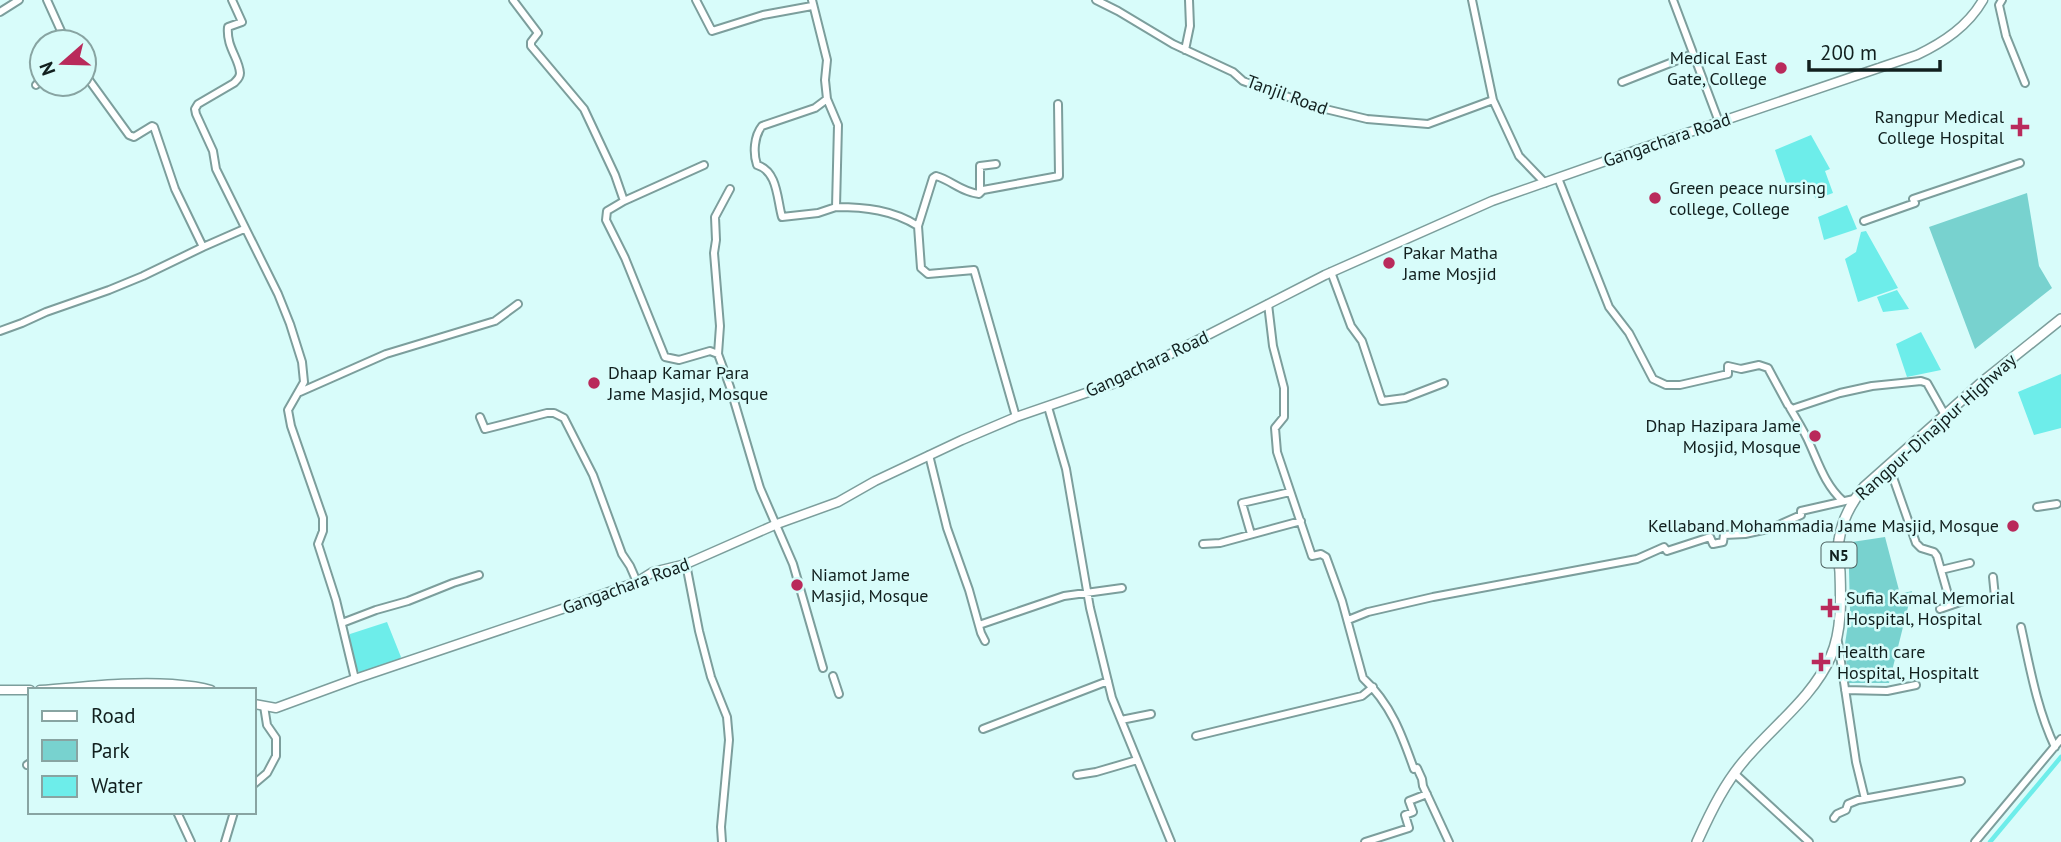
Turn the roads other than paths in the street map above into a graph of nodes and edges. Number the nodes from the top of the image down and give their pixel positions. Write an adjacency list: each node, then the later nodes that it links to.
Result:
1 (19, 0): 13 (street)
2 (47, 0): 14 (street)
3 (232, 0): 35 (street)
4 (513, 0): 31 (street)
5 (696, 0): 12 (street)
6 (1096, 0): 15 (street, Tanjil Road)
7 (1189, 0): 15 (street)
8 (1472, 0): 21 (street)
9 (1672, 0): 16 (street)
10 (1983, 0): 23 (main road, Gangachara Road)
11 (2002, 0): 18 (street)
12 (812, 3): 20 (street)
13 (0, 12)
14 (60, 28)
15 (1185, 50): 21 (street, Tanjil Road)
16 (1693, 54): 17 (street); 23 (street)
17 (1622, 82)
18 (2025, 83)
19 (98, 93): 36 (street)
20 (828, 99): 32 (street); 32 (street)
21 (1493, 100): 28 (street)
22 (1058, 104): 30 (street)
23 (1718, 122): 27 (main road, Gangachara Road)
24 (2020, 163): 33 (street)
25 (996, 164): 30 (street)
26 (704, 165): 31 (street)
27 (1558, 178): 28 (main road, Gangachara Road); 46 (street)
28 (1545, 183): 37 (main road, Gangachara Road)
29 (730, 189): 42 (street)
30 (980, 194): 34 (street)
31 (624, 201): 42 (street)
32 (836, 207): 34 (street)
33 (1864, 221)
34 (918, 226): 49 (street)
35 (244, 229): 36 (street); 44 (street)
36 (203, 247): 41 (street)
37 (1331, 272): 39 (main road, Gangachara Road); 43 (street)
38 (518, 303): 44 (street)
39 (1268, 304): 45 (main road, Gangachara Road); 52 (street)
40 (2061, 319): 47 (highway, Rangpur-Dinajpur Highway / N5)
41 (0, 331)
42 (718, 354): 58 (street)
43 (1444, 383)
44 (300, 392): 74 (street)
45 (1048, 407): 49 (main road, Gangachara Road); 68 (street)
46 (1790, 408): 47 (street); 54 (street)
47 (1945, 415): 51 (highway, Rangpur-Dinajpur Highway / N5)
48 (480, 417): 66 (street)
49 (1016, 417): 50 (main road, Gangachara Road)
50 (929, 455): 58 (main road, Gangachara Road); 75 (street)
51 (1889, 466): 53 (highway, Rangpur-Dinajpur Highway / N5); 63 (street)
52 (1290, 492): 57 (street); 59 (street)
53 (1854, 499): 54 (street); 77 (highway, Rangpur-Dinajpur Highway / N5)
54 (1843, 502): 73 (street)
55 (2057, 504): 56 (street)
56 (2037, 507)
57 (1301, 521): 59 (street); 73 (street)
58 (777, 524): 62 (main road, Gangachara Road); 79 (street)
59 (1251, 534): 60 (street)
60 (1203, 544)
61 (1970, 563): 63 (street)
62 (685, 565): 66 (main road, Gangachara Road); 111 (street)
63 (1941, 570): 71 (street)
64 (479, 575): 74 (street)
65 (1993, 576): 69 (street)
66 (637, 582): 81 (main road, Gangachara Road)
67 (1122, 588): 68 (street)
68 (1088, 593): 75 (street); 82 (street)
69 (1994, 597)
70 (1969, 600): 71 (street)
71 (1951, 605): 72 (street)
72 (1940, 609)
73 (1348, 620): 84 (street)
74 (342, 623): 81 (street)
75 (979, 625): 78 (street)
76 (2021, 627): 98 (street)
77 (1837, 637): 89 (street); 100 (highway, Rangpur-Dinajpur Highway / N5)
78 (985, 641)
79 (823, 668)
80 (833, 676): 90 (street)
81 (355, 679): 92 (main road, Gangachara Road)
82 (1108, 681): 94 (street); 95 (street)
83 (1916, 685): 89 (street)
84 (1373, 687): 96 (street); 104 (street)
85 (62, 688): 86 (main road)
86 (204, 688)
87 (0, 690): 88 (main road)
88 (28, 690)
89 (1845, 690): 105 (street)
90 (839, 694)
91 (256, 704): 92 (main road, Gangachara Road)
92 (264, 706): 103 (street)
93 (1151, 714): 94 (street)
94 (1121, 720): 99 (street)
95 (983, 729)
96 (1195, 736)
97 (2061, 740): 98 (street)
98 (2055, 747): 117 (street)
99 (1137, 760): 101 (street); 112 (street)
100 (1734, 774): 115 (highway, Rangpur-Dinajpur Highway / N5); 116 (street)
101 (1077, 775)
102 (1961, 781): 105 (street)
103 (256, 782)
104 (1427, 794): 113 (street); 114 (street)
105 (1865, 799): 108 (street)
106 (178, 814): 109 (street)
107 (233, 814): 110 (street)
108 (1834, 818)
109 (191, 842)
110 (225, 842)
111 (722, 842)
112 (1171, 842)
113 (1365, 842)
114 (1448, 842)
115 (1697, 842)
116 (1809, 842)
117 (1975, 842)

